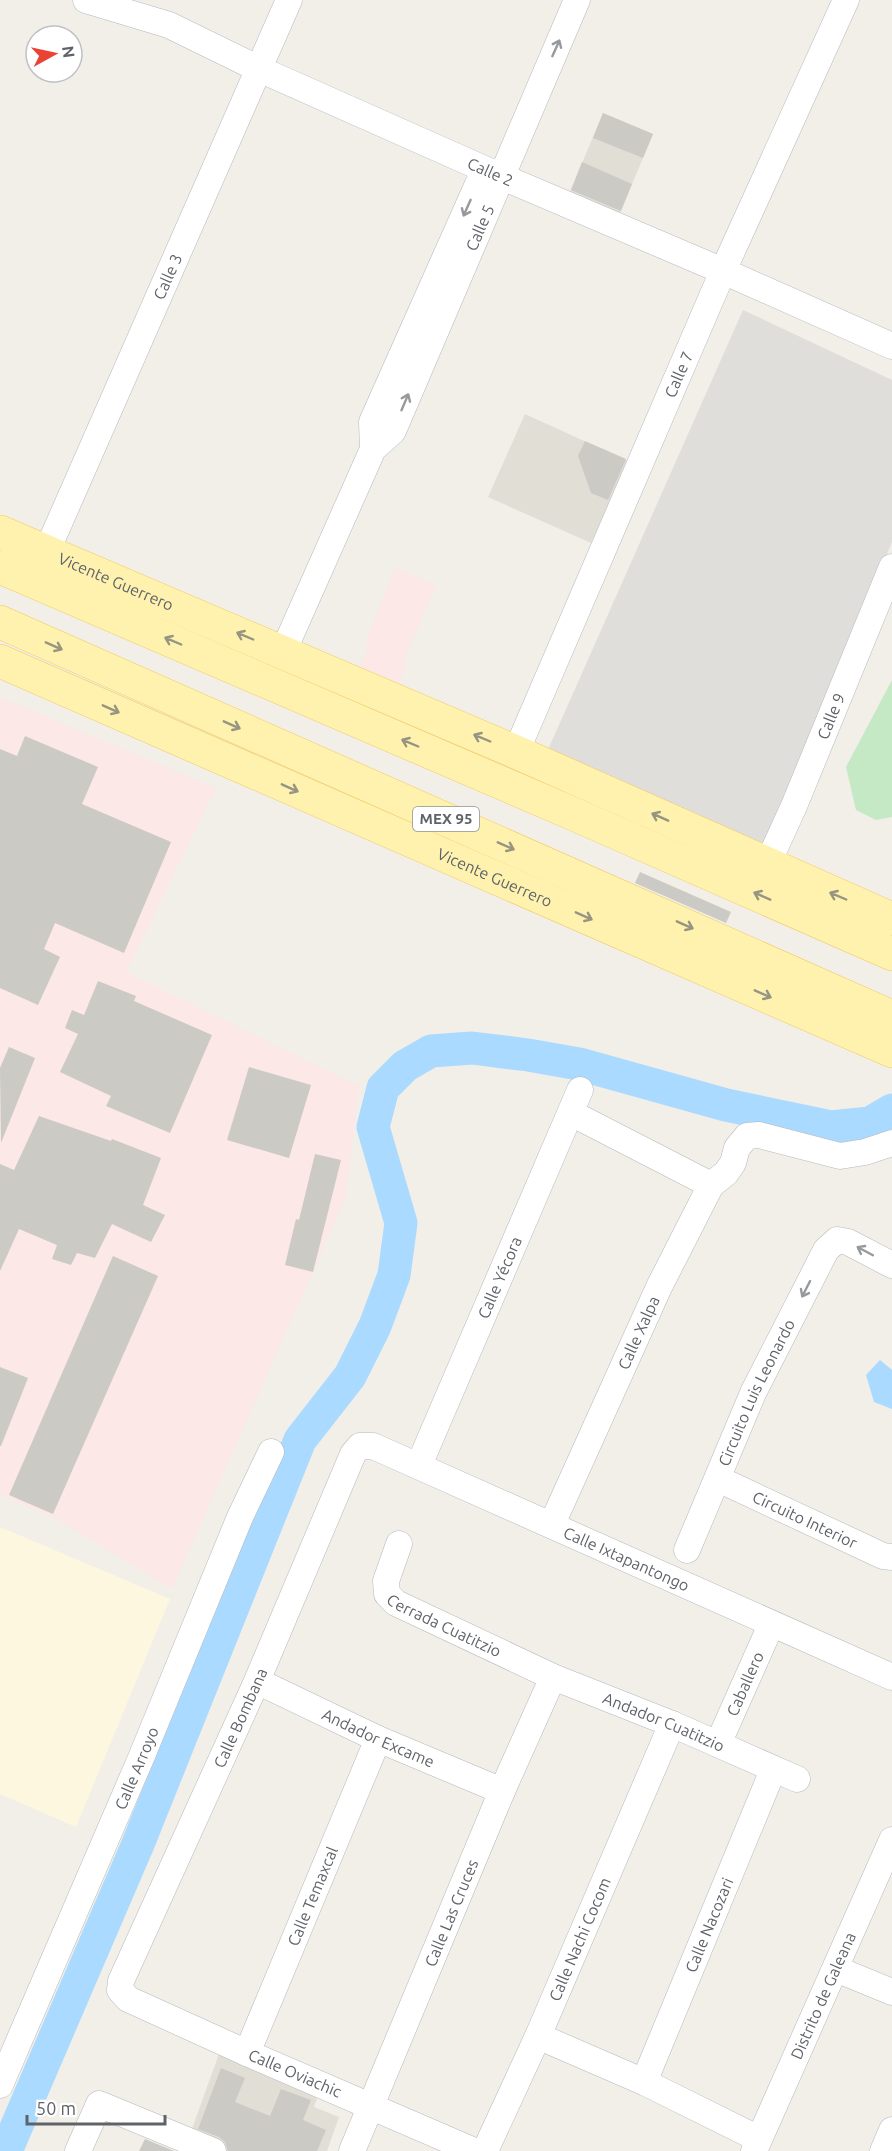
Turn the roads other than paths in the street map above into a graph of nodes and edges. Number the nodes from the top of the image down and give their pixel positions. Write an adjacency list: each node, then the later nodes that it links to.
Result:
1 (86, 0): 6 (street, Calle 2)
2 (289, 0): 6 (street, Calle 3)
3 (558, 0): 7 (street, Calle 5)
4 (577, 0): 7 (street, Calle 5, one-way to 4)
5 (846, 0): 8 (street, Calle 7)
6 (259, 69): 7 (street, Calle 2); 11 (street, Calle 3)
7 (492, 172): 8 (street, Calle 2); 15 (street, Calle 5)
8 (723, 271): 9 (street, Calle 2); 17 (street, Calle 7)
9 (892, 345)
10 (1, 534): 11 (main road, Vicente Guerrero)
11 (46, 553): 15 (main road, Vicente Guerrero, one-way to 11)
12 (0, 567): 19 (main road, one-way to 12)
13 (892, 567): 20 (street, Calle 9)
14 (0, 622): 23 (main road, MEX 95, one-way to 23)
15 (283, 652): 17 (main road, Vicente Guerrero, one-way to 15)
16 (0, 661): 24 (main road, Vicente Guerrero, one-way to 24)
17 (516, 752): 18 (main road, Vicente Guerrero)
18 (587, 784): 19 (main road); 20 (main road, Vicente Guerrero, one-way to 18)
19 (576, 815): 22 (main road, one-way to 19)
20 (767, 865): 21 (main road, Vicente Guerrero, one-way to 20)
21 (892, 919)
22 (892, 954)
23 (892, 1017)
24 (892, 1051)
25 (892, 1143): 26 (street, Calle Xalpa)
26 (711, 1185): 30 (street, Calle Yécora); 32 (street, Calle Xalpa)
27 (892, 1265): 31 (street, Circuito Luis Leonardo, one-way to 31)
28 (360, 1446): 30 (street, Calle Ixtapantongo); 39 (street, Calle Bombana)
29 (271, 1452): 54 (street, Calle Arroyo)
30 (419, 1466): 32 (street, Calle Ixtapantongo)
31 (718, 1479): 34 (street, Circuito Luis Leonardo); 35 (street, Circuito Interior)
32 (552, 1524): 36 (street, Calle Ixtapantongo)
33 (399, 1544): 37 (street, Cerrada Cuatitzio)
34 (687, 1550)
35 (892, 1557)
36 (771, 1625): 38 (street, Calle Ixtapantongo); 42 (street, Caballero)
37 (553, 1677): 40 (street, Andador Cuatitzio); 45 (street, Calle Las Cruces)
38 (892, 1677)
39 (257, 1681): 41 (street, Andador Excame); 49 (street, Calle Bombana)
40 (672, 1724): 42 (street, Andador Cuatitzio); 51 (street, Calle Nachi Cocom)
41 (378, 1739): 45 (street, Andador Excame); 52 (street, Calle Temaxcal)
42 (718, 1744): 43 (street, Andador Cuatitzio)
43 (773, 1770): 44 (street); 53 (street, Calle Nacozari)
44 (797, 1779)
45 (502, 1791): 55 (street, Calle Las Cruces)
46 (892, 1840): 47 (street, Distrito de Galeana)
47 (887, 1870): 48 (street, Distrito de Galeana)
48 (836, 1969): 50 (street); 57 (street, Distrito de Galeana)
49 (120, 1990): 52 (street, Calle Oviachic)
50 (892, 1992)
51 (538, 2036): 53 (street); 62 (street, Calle Nachi Cocom)
52 (247, 2053): 55 (street, Calle Oviachic)
53 (644, 2082): 57 (street)
54 (0, 2085)
55 (370, 2105): 60 (street, Calle Las Cruces); 61 (street, Calle Oviachic)
56 (892, 2130): 63 (street)
57 (756, 2145)
58 (78, 2151): 59 (street)
59 (213, 2151)
60 (352, 2151)
61 (474, 2151)
62 (485, 2151)
63 (883, 2151)

